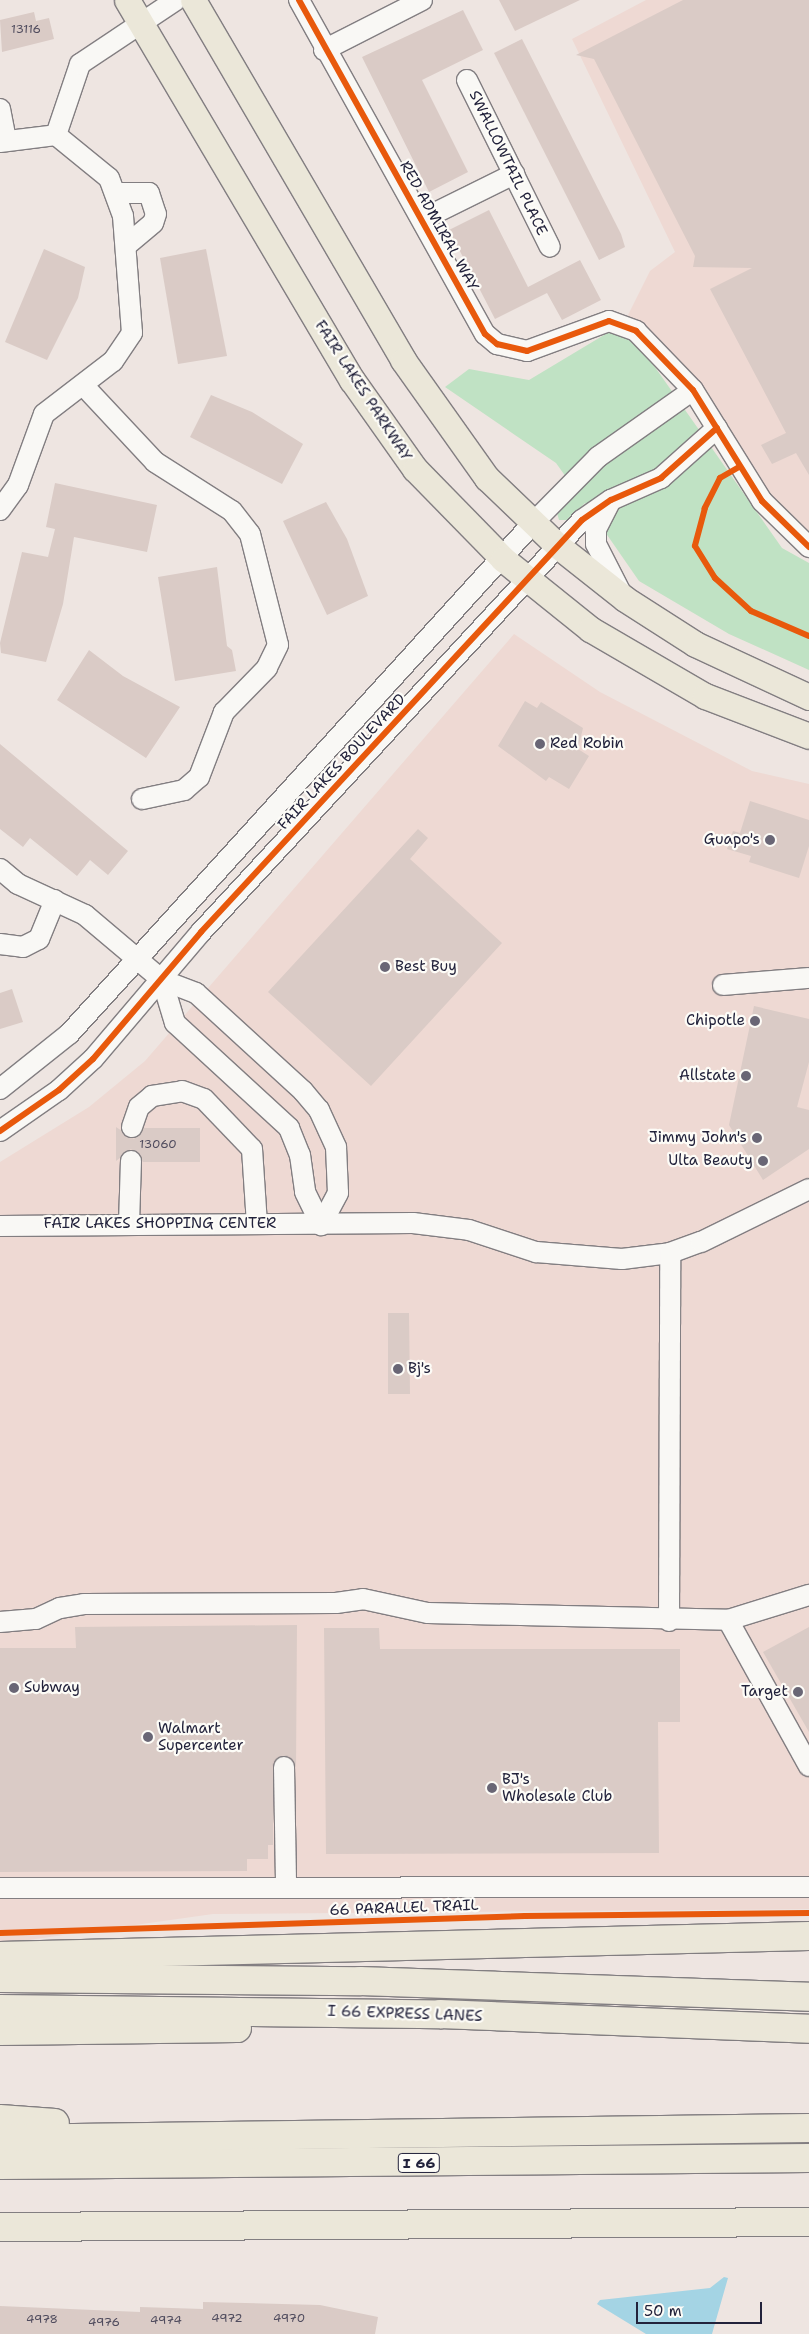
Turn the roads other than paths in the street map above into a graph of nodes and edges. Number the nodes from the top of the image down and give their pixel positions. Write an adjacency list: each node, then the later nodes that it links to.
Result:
1 (127, 0): 6 (main road, FAIR LAKES PARKWAY)
2 (176, 0): 6 (street)
3 (192, 0): 22 (main road)
4 (299, 0): 7 (street, RED ADMIRAL WAY)
5 (422, 0): 7 (street)
6 (142, 22): 10 (street); 25 (main road, FAIR LAKES PARKWAY)
7 (324, 50): 14 (street, RED ADMIRAL WAY)
8 (467, 80): 12 (street, SWALLOWTAIL PLACE)
9 (0, 109): 11 (street)
10 (56, 134): 11 (street); 13 (street)
11 (3, 141)
12 (514, 174): 14 (street); 16 (street, SWALLOWTAIL PLACE)
13 (117, 193): 15 (street); 15 (street)
14 (423, 219): 18 (street, RED ADMIRAL WAY)
15 (126, 246): 17 (street)
16 (550, 247)
17 (83, 385): 21 (street); 30 (street)
18 (693, 390): 19 (street); 22 (street, FAIR LAKES BOULEVARD)
19 (717, 428): 20 (street, FAIR LAKES BOULEVARD); 24 (street)
20 (611, 500): 23 (street, FAIR LAKES BOULEVARD); 27 (street)
21 (1, 505)
22 (533, 523): 23 (main road); 25 (street, FAIR LAKES BOULEVARD)
23 (558, 546): 26 (street, FAIR LAKES BOULEVARD); 27 (main road)
24 (809, 547)
25 (503, 559): 26 (main road, FAIR LAKES PARKWAY); 34 (street, FAIR LAKES BOULEVARD)
26 (525, 579): 29 (main road, FAIR LAKES PARKWAY); 36 (street, FAIR LAKES BOULEVARD)
27 (625, 599): 28 (main road)
28 (809, 697)
29 (809, 736)
30 (142, 799)
31 (0, 869): 32 (street)
32 (55, 900): 33 (street); 34 (street)
33 (0, 944)
34 (138, 959): 36 (street); 38 (street, FAIR LAKES BOULEVARD)
35 (809, 978): 37 (street)
36 (162, 980): 40 (street, FAIR LAKES BOULEVARD); 45 (street); 45 (street)
37 (723, 986)
38 (0, 1089)
39 (132, 1128): 44 (street)
40 (0, 1131)
41 (131, 1162): 43 (street)
42 (809, 1190): 47 (street, FAIR LAKES SHOPPING CENTER)
43 (129, 1224): 44 (street, FAIR LAKES SHOPPING CENTER); 46 (street, FAIR LAKES SHOPPING CENTER)
44 (257, 1224): 45 (street, FAIR LAKES SHOPPING CENTER)
45 (320, 1225): 47 (street, FAIR LAKES SHOPPING CENTER)
46 (0, 1226)
47 (670, 1253): 49 (street)
48 (809, 1595): 50 (street)
49 (669, 1620): 50 (street); 51 (street)
50 (728, 1620): 52 (street)
51 (0, 1622)
52 (809, 1766)
53 (284, 1767): 54 (street)
54 (286, 1887): 55 (street); 56 (street)
55 (809, 1887)
56 (0, 1888)
57 (809, 1936): 58 (highway)
58 (0, 1956)
59 (0, 1978): 60 (highway)
60 (809, 1997)
61 (0, 2008): 62 (highway, I 66 EXPRESS LANES)
62 (440, 2014): 63 (highway, I 66 EXPRESS LANES); 64 (highway)
63 (809, 2029)
64 (0, 2031)
65 (0, 2119): 67 (highway)
66 (809, 2128): 67 (highway)
67 (140, 2137): 68 (highway)
68 (0, 2139)
69 (809, 2158): 70 (highway, I 66)
70 (0, 2165)
71 (809, 2222): 72 (highway)
72 (0, 2227)

